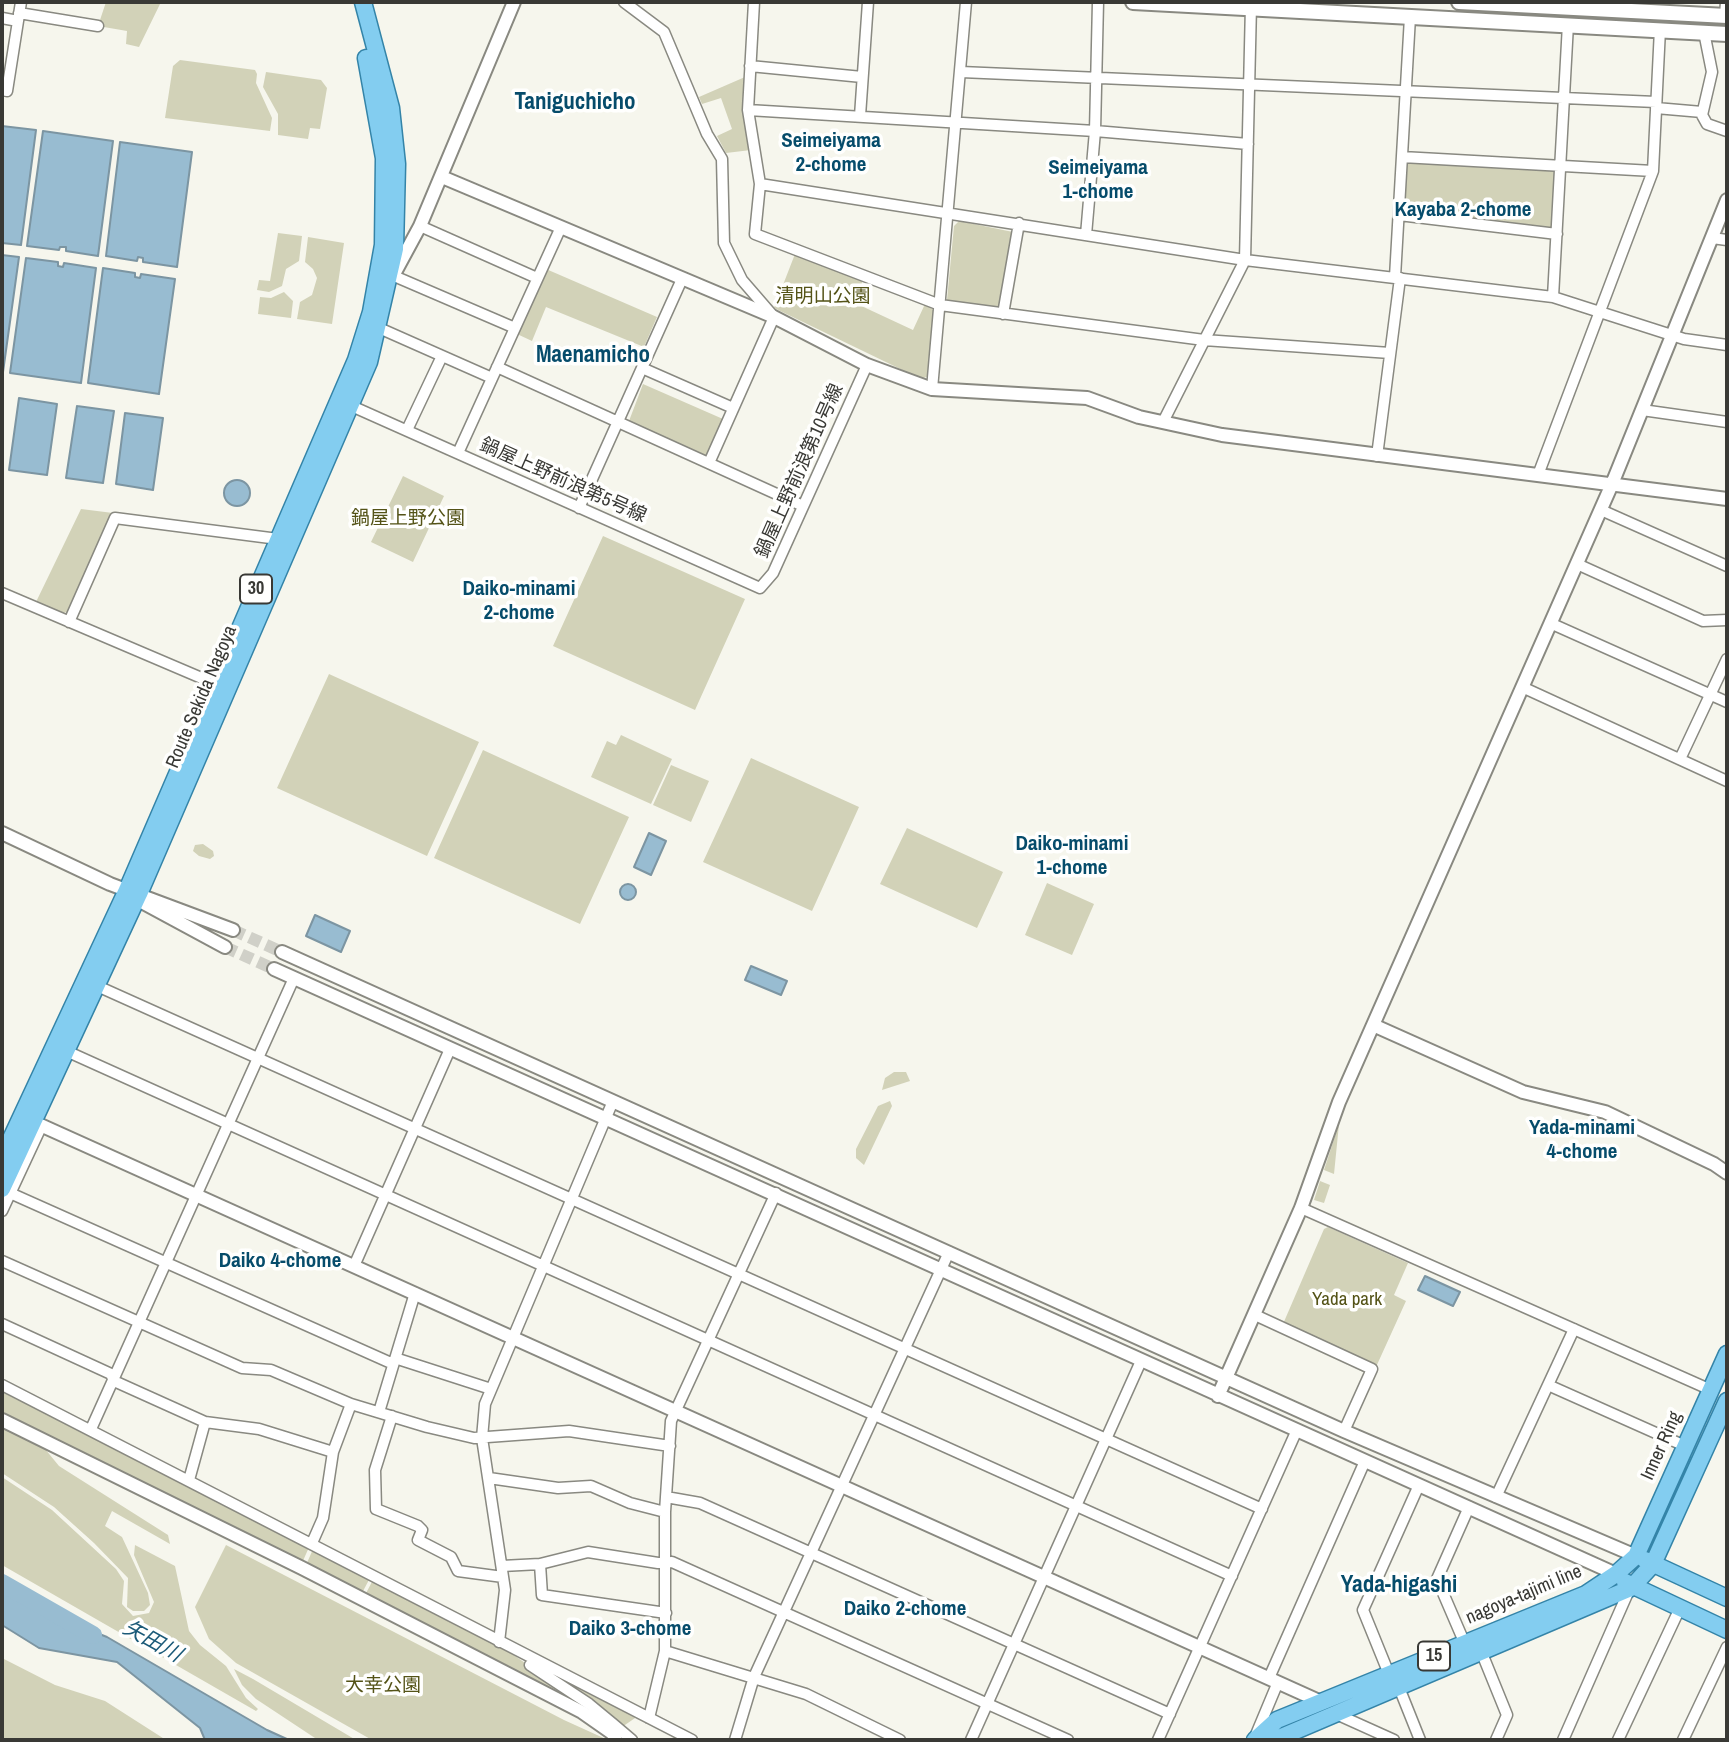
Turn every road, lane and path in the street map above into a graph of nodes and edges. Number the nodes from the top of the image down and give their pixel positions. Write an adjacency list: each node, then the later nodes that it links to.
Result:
1 (21, 2): 15 (street)
2 (352, 2): 58 (main road, Route Sekida Nagoya / 30)
3 (363, 2): 58 (main road, Route Sekida Nagoya / 30)
4 (514, 2): 42 (street)
5 (624, 2): 63 (street)
6 (754, 2): 23 (street)
7 (868, 2): 25 (street)
8 (966, 2): 24 (street)
9 (1098, 2): 26 (street)
10 (1133, 2): 12 (main road)
11 (1459, 2): 13 (main road)
12 (1251, 5): 16 (main road); 27 (street)
13 (1640, 6): 14 (main road)
14 (1726, 11)
15 (18, 17): 17 (street); 19 (street); 28 (street)
16 (1410, 17): 18 (main road); 29 (street)
17 (2, 18)
18 (1567, 24): 20 (main road); 30 (street)
19 (98, 26)
20 (1660, 29): 21 (main road); 31 (street)
21 (1704, 32): 22 (main road); 33 (street)
22 (1727, 34)
23 (750, 66): 25 (street); 32 (street)
24 (961, 72): 26 (street); 35 (street)
25 (862, 77): 34 (street)
26 (1095, 77): 27 (street); 36 (street)
27 (1251, 83): 29 (street); 38 (street)
28 (2, 90)
29 (1405, 90): 30 (street); 39 (street)
30 (1564, 98): 31 (street); 40 (street)
31 (1656, 105): 33 (street); 41 (street)
32 (748, 110): 34 (street); 43 (street)
33 (1702, 112): 37 (street)
34 (860, 116): 35 (street)
35 (956, 123): 36 (street); 45 (street)
36 (1095, 131): 38 (street); 50 (street)
37 (1727, 131)
38 (1248, 144): 54 (street)
39 (1402, 157): 40 (street); 46 (street)
40 (1560, 166): 41 (street); 51 (street)
41 (1653, 171): 61 (street)
42 (442, 177): 48 (street); 49 (street)
43 (760, 184): 45 (street); 60 (street)
44 (1727, 200): 52 (street)
45 (948, 211): 47 (street); 60 (street)
46 (1399, 215): 51 (street); 55 (street)
47 (1019, 223): 50 (street); 62 (street)
48 (420, 226): 56 (street); 58 (street)
49 (561, 227): 56 (street); 57 (street)
50 (1086, 234): 54 (street)
51 (1557, 234): 59 (street)
52 (1712, 238): 53 (street); 66 (street)
53 (1727, 240)
54 (1245, 260): 55 (street); 67 (street)
55 (1397, 277): 59 (street); 69 (street)
56 (537, 278): 65 (street)
57 (682, 279): 63 (street); 73 (street)
58 (386, 282): 64 (main road, Route Sekida Nagoya / 30); 65 (street); 76 (main road, Route Sekida Nagoya / 30)
59 (1553, 297): 61 (street)
60 (940, 306): 62 (street); 75 (street)
61 (1600, 312): 66 (street); 86 (street)
62 (1003, 314): 67 (street)
63 (774, 317): 71 (street); 77 (street)
64 (379, 328): 70 (street); 76 (main road, Route Sekida Nagoya / 30)
65 (515, 328): 72 (street)
66 (1673, 336): 68 (street); 78 (street)
67 (1204, 340): 69 (street); 80 (street)
68 (1727, 345)
69 (1390, 353): 84 (street)
70 (442, 356): 74 (street); 82 (street)
71 (867, 365): 75 (street); 89 (street, 鍋屋上野前浪第10号線)
72 (497, 368): 74 (street); 79 (street)
73 (642, 368): 77 (street); 79 (street)
74 (492, 378): 83 (street)
75 (932, 389): 80 (street)
76 (345, 404): 82 (street, 鍋屋上野前浪第5号線); 92 (main road, Route Sekida Nagoya / 30); 101 (main road, Route Sekida Nagoya / 30)
77 (733, 408): 85 (street)
78 (1643, 410): 81 (street); 87 (street)
79 (618, 422): 85 (street); 90 (street)
80 (1163, 422): 84 (street)
81 (1727, 422)
82 (407, 430): 83 (street, 鍋屋上野前浪第5号線)
83 (458, 453): 90 (street, 鍋屋上野前浪第5号線)
84 (1377, 456): 86 (street)
85 (709, 463): 89 (street)
86 (1538, 475): 87 (street)
87 (1612, 484): 88 (street); 91 (street)
88 (1727, 499)
89 (803, 506): 95 (street, 鍋屋上野前浪第10号線)
90 (579, 508): 95 (street, 鍋屋上野前浪第5号線)
91 (1601, 510): 93 (street); 94 (street)
92 (278, 539): 98 (street); 101 (main road, Route Sekida Nagoya / 30)
93 (1577, 564): 97 (street); 99 (street)
94 (1727, 566)
95 (760, 589)
96 (2, 593): 98 (street)
97 (1727, 620)
98 (69, 622): 101 (street)
99 (1550, 623): 102 (street); 103 (street)
100 (1727, 659): 103 (street)
101 (222, 686): 108 (main road, Route Sekida Nagoya / 30)
102 (1522, 687): 105 (street); 115 (street)
103 (1710, 695): 104 (street); 105 (street)
104 (1727, 702)
105 (1680, 759): 106 (street)
106 (1727, 781)
107 (2, 833): 108 (street)
108 (132, 894): 109 (street); 110 (street); 114 (main road, Route Sekida Nagoya / 30); 116 (main road, Route Sekida Nagoya / 30)
109 (233, 930)
110 (225, 947)
111 (282, 952): 119 (street)
112 (274, 969): 113 (street)
113 (294, 978): 117 (street); 118 (street)
114 (95, 985): 116 (main road, Route Sekida Nagoya / 30); 118 (street)
115 (1373, 1025): 125 (street); 131 (street)
116 (59, 1048): 121 (main road, Route Sekida Nagoya / 30); 122 (street)
117 (450, 1049): 120 (street); 123 (street)
118 (256, 1058): 122 (street); 123 (street)
119 (613, 1101): 120 (street); 133 (street)
120 (606, 1119): 127 (street); 130 (street)
121 (32, 1121): 124 (main road, Route Sekida Nagoya / 30); 126 (main road, Route Sekida Nagoya / 30); 128 (street)
122 (228, 1124): 128 (street); 129 (street)
123 (415, 1129): 129 (street); 130 (street)
124 (2, 1158)
125 (1727, 1173)
126 (6, 1191): 132 (street); 135 (street)
127 (776, 1193): 138 (street); 139 (street)
128 (195, 1195): 135 (street); 136 (street)
129 (384, 1195): 136 (street); 137 (street)
130 (572, 1199): 137 (street); 139 (street)
131 (1301, 1208): 141 (street); 144 (street)
132 (2, 1211)
133 (949, 1252): 138 (street); 152 (street)
134 (2, 1261): 142 (street)
135 (164, 1261): 142 (street); 150 (street)
136 (354, 1266): 140 (street)
137 (542, 1266): 145 (street); 146 (street)
138 (940, 1270): 147 (street); 149 (street)
139 (737, 1274): 146 (street); 147 (street)
140 (415, 1293): 145 (street); 150 (street)
141 (1255, 1315): 152 (street); 167 (street)
142 (138, 1321): 151 (street); 159 (street)
143 (2, 1324): 151 (street)
144 (1574, 1329): 154 (street); 156 (street)
145 (513, 1338): 155 (street); 160 (street)
146 (707, 1340): 160 (street); 162 (street)
147 (903, 1349): 162 (street); 170 (street)
148 (1727, 1354): 156 (main road, Inner Ring)
149 (1141, 1361): 157 (street); 170 (street)
150 (393, 1362): 155 (street); 161 (street)
151 (113, 1377): 165 (street); 166 (street)
152 (1227, 1377): 157 (street); 167 (street)
153 (2, 1385): 166 (street)
154 (1548, 1385): 172 (street); 180 (street)
155 (491, 1389): 169 (street)
156 (1711, 1390): 172 (main road, Inner Ring)
157 (1218, 1396): 168 (street)
158 (1727, 1401): 190 (main road)
159 (351, 1404): 161 (street); 173 (street)
160 (675, 1410): 171 (street); 178 (street)
161 (379, 1412): 163 (street)
162 (873, 1415): 178 (street); 181 (street)
163 (392, 1416): 169 (street); 191 (street)
164 (2, 1420): 216 (street)
165 (205, 1422): 173 (street); 176 (street)
166 (91, 1429): 176 (street)
167 (1344, 1431): 180 (street)
168 (1296, 1432): 174 (street); 183 (street)
169 (482, 1438): 171 (street); 175 (street)
170 (1107, 1440): 181 (street); 183 (street)
171 (670, 1446): 179 (street)
172 (1685, 1446): 187 (main road, Inner Ring)
173 (333, 1452): 185 (street)
174 (1365, 1461): 177 (street); 209 (street)
175 (489, 1478): 184 (street); 191 (street)
176 (189, 1480): 185 (street)
177 (1419, 1485): 182 (street); 210 (street)
178 (842, 1486): 186 (street); 194 (street)
179 (666, 1497): 184 (street); 186 (street)
180 (1496, 1497): 187 (street)
181 (1076, 1507): 193 (street); 194 (street)
182 (1469, 1507): 192 (street); 203 (street)
183 (1262, 1509): 193 (street)
184 (665, 1512): 188 (street)
185 (312, 1543): 201 (street)
186 (811, 1553): 198 (street); 202 (street)
187 (1636, 1556): 190 (main road); 192 (main road, nagoya-tajimi line / 15)
188 (665, 1562): 189 (street); 198 (street); 199 (street)
189 (540, 1564): 191 (street); 199 (street)
190 (1653, 1564): 195 (main road, nagoya-tajimi line / 15); 196 (main road)
191 (503, 1571): 201 (street)
192 (1616, 1574): 195 (main road); 203 (main road, nagoya-tajimi line / 15)
193 (1232, 1576): 204 (street)
194 (1044, 1577): 202 (street); 204 (street)
195 (1631, 1588): 197 (main road); 207 (main road, nagoya-tajimi line / 15); 230 (street)
196 (1727, 1598)
197 (1680, 1608): 200 (main road); 231 (street)
198 (784, 1613): 208 (street); 212 (street)
199 (666, 1614): 206 (street)
200 (1727, 1630)
201 (499, 1642): 215 (street); 216 (street)
202 (1013, 1644): 212 (street); 214 (street)
203 (1465, 1644): 210 (main road, nagoya-tajimi line / 15)
204 (1200, 1647): 209 (street); 214 (street)
205 (1727, 1647): 232 (street)
206 (665, 1651): 208 (street); 215 (street)
207 (1481, 1651): 210 (main road, nagoya-tajimi line / 15); 229 (street)
208 (754, 1678): 222 (street); 223 (street)
209 (1273, 1680): 211 (street); 227 (street)
210 (1394, 1680): 211 (main road, nagoya-tajimi line / 15); 213 (main road, nagoya-tajimi line / 15); 228 (street)
211 (1319, 1701): 213 (street); 227 (main road, nagoya-tajimi line / 15)
212 (987, 1703): 224 (street); 225 (street)
213 (1334, 1712): 217 (main road, nagoya-tajimi line / 15); 218 (street)
214 (1170, 1714): 226 (street)
215 (649, 1718): 221 (street)
216 (613, 1732): 219 (street)
217 (1282, 1738)
218 (1387, 1739)
219 (632, 1740)
220 (685, 1740): 221 (street)
221 (691, 1740)
222 (735, 1740)
223 (900, 1740)
224 (971, 1740)
225 (1068, 1740)
226 (1158, 1740)
227 (1254, 1740)
228 (1420, 1740)
229 (1496, 1740)
230 (1563, 1740)
231 (1618, 1740)
232 (1683, 1740)

